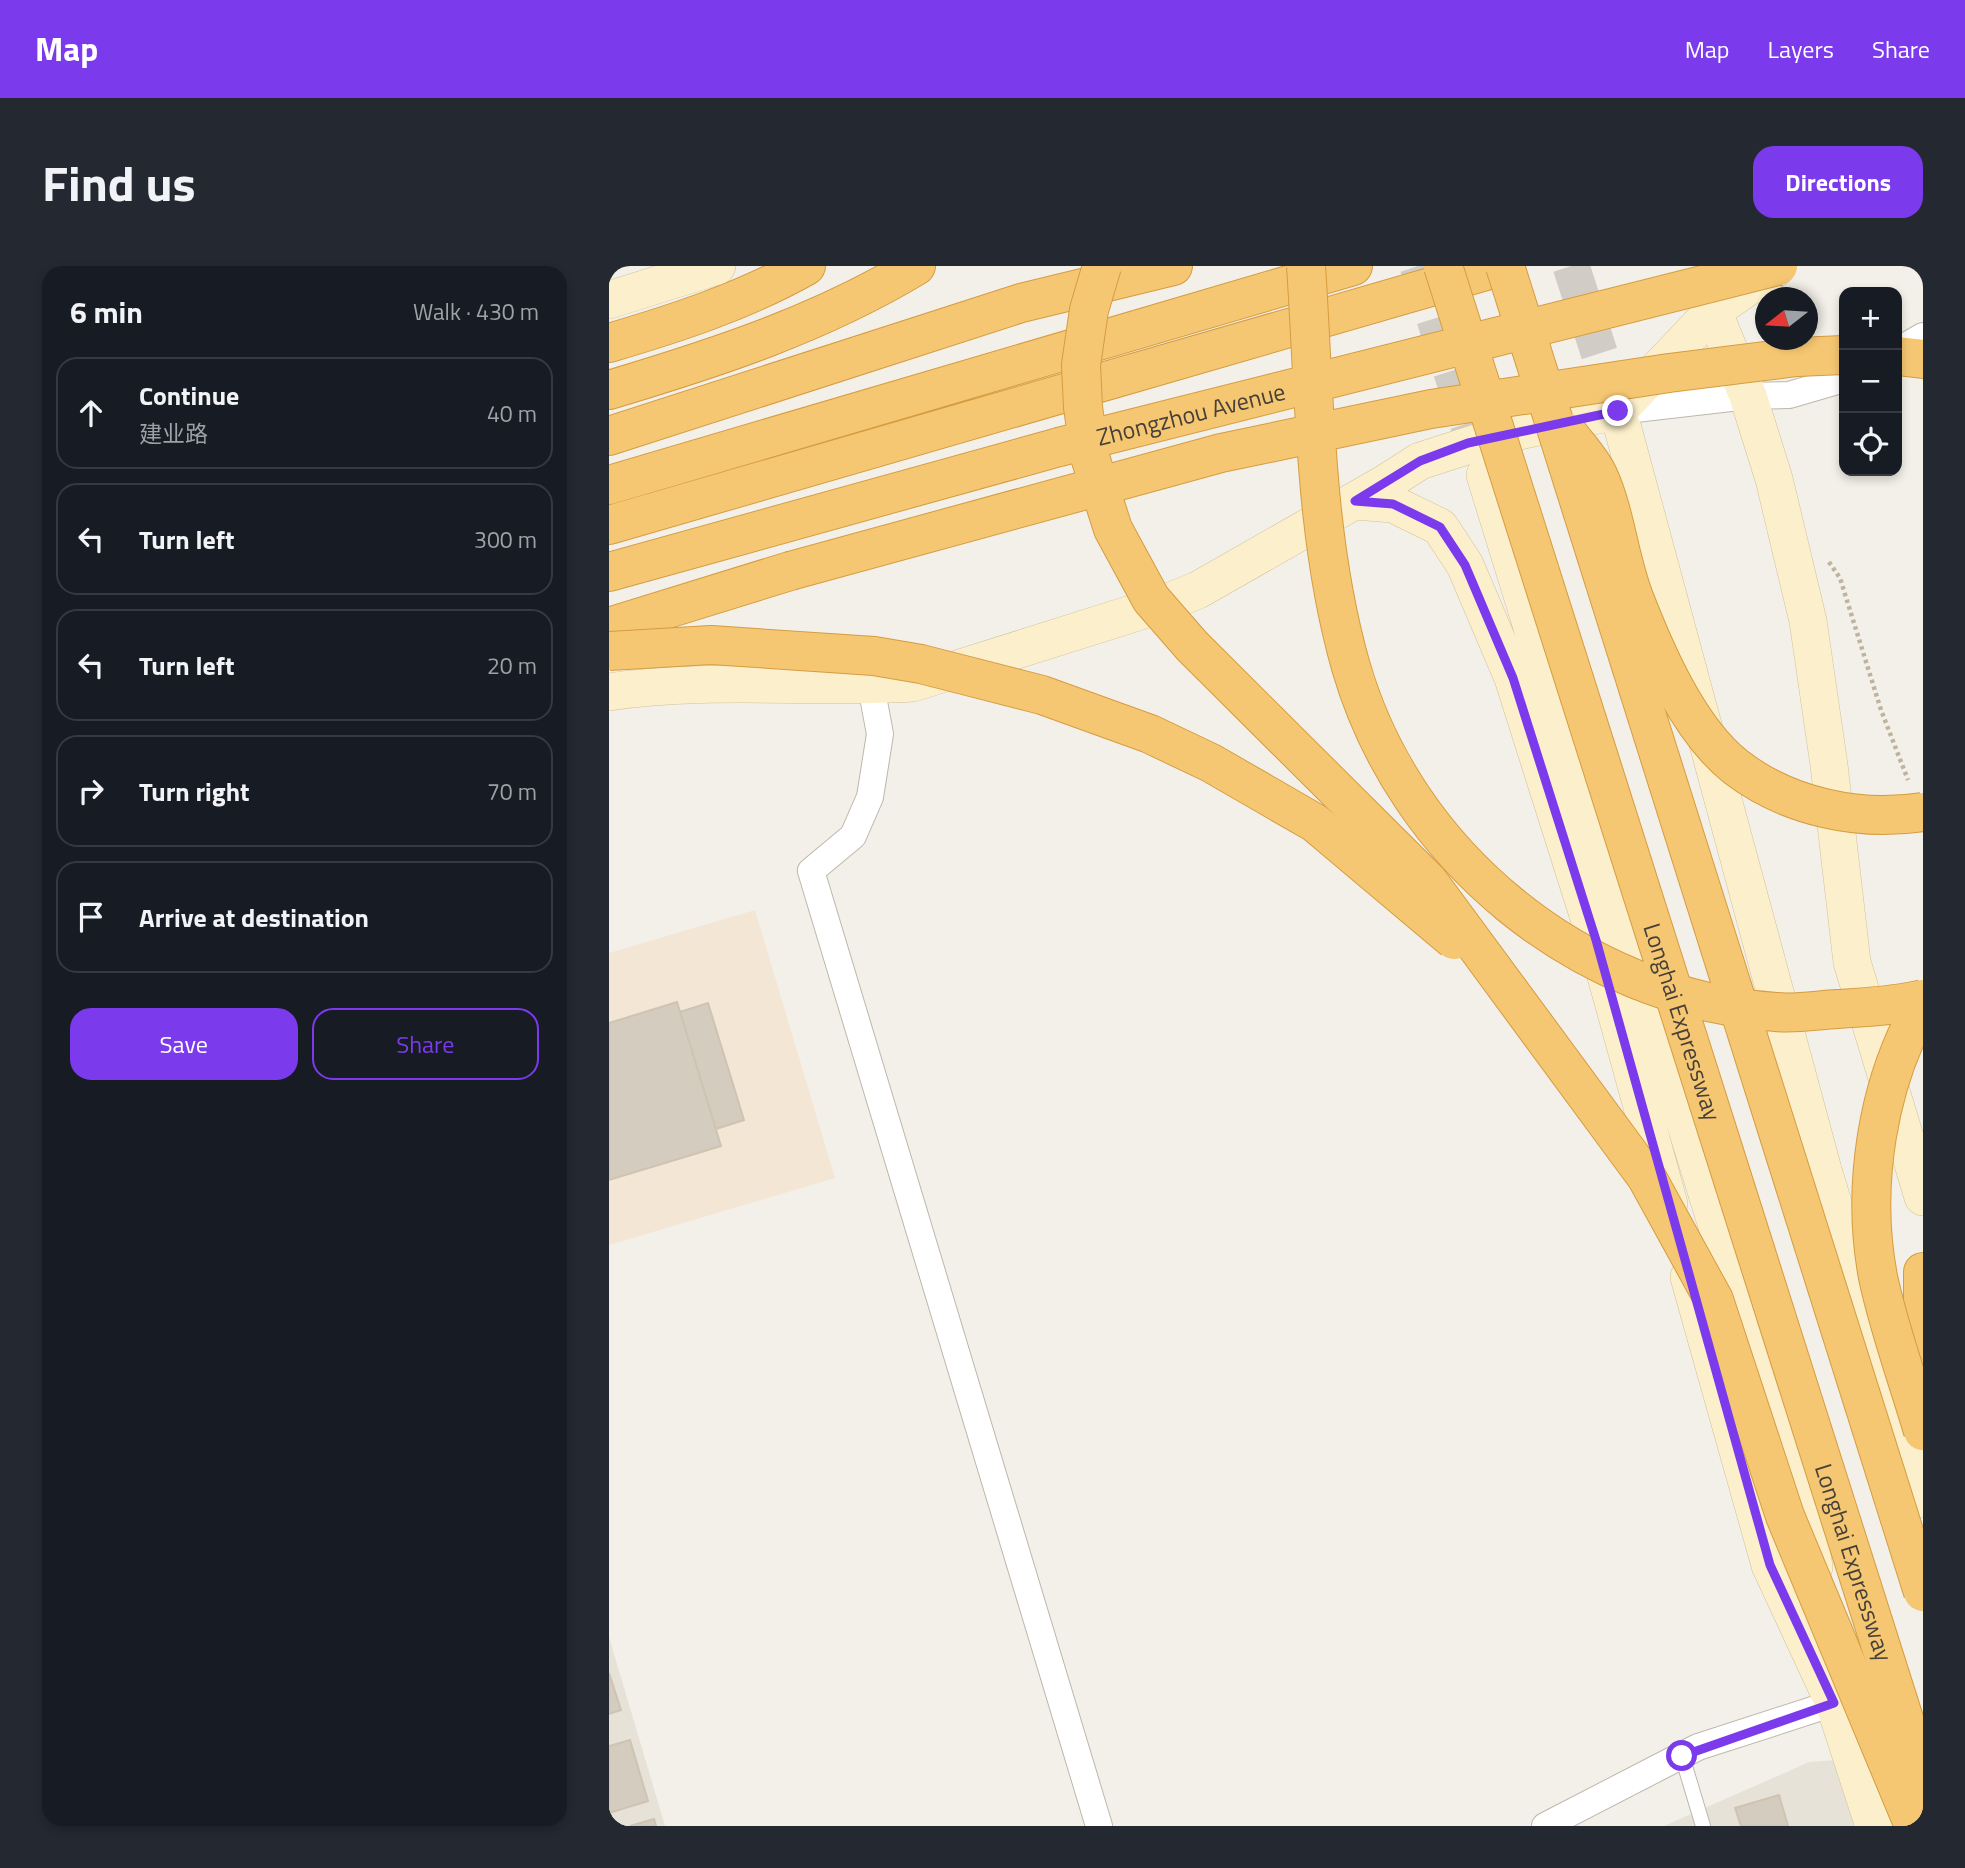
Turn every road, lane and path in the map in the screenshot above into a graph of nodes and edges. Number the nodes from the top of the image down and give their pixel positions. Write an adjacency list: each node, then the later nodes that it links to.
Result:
1 (717, 266): 11 (street)
2 (806, 266): 14 (highway)
3 (916, 266): 20 (highway)
4 (1102, 266): 36 (highway, bridge)
5 (1174, 266): 24 (highway)
6 (1306, 266): 37 (highway, bridge)
7 (1353, 266): 26 (highway)
8 (1443, 266): 46 (highway, Longhai Expressway, bridge)
9 (1504, 266): 22 (highway, bridge); 28 (highway, Zhongzhou Avenue)
10 (1779, 266): 12 (street); 30 (highway, Zhongzhou Avenue, bridge)
11 (609, 300)
12 (1713, 311): 21 (street); 23 (street)
13 (1923, 336): 15 (street)
14 (609, 343)
15 (1902, 350)
16 (1902, 354): 18 (highway)
17 (1839, 355): 31 (highway, bridge)
18 (1923, 359)
19 (1839, 381): 21 (street)
20 (609, 390)
21 (1748, 397): 23 (street); 38 (street)
22 (1548, 406): 35 (highway, bridge); 43 (highway, bridge)
23 (1621, 420): 27 (street); 42 (street)
24 (609, 436)
25 (1485, 475): 44 (street)
26 (609, 485)
27 (1355, 501): 33 (street); 44 (street)
28 (609, 525)
29 (1825, 556): 35 (path)
30 (609, 572)
31 (609, 627)
32 (609, 651): 36 (highway, bridge)
33 (871, 686): 34 (street); 48 (street)
34 (609, 692)
35 (1918, 802)
36 (1501, 980): 51 (highway, bridge)
37 (1923, 1002): 41 (highway, bridge)
38 (1923, 1197)
39 (1923, 1272): 40 (highway)
40 (1923, 1358)
41 (1923, 1431)
42 (1923, 1499)
43 (1923, 1592)
44 (1834, 1703): 45 (street); 50 (street)
45 (1682, 1756): 47 (street); 49 (lane)
46 (1923, 1779)
47 (1561, 1822)
48 (1099, 1826)
49 (1703, 1826)
50 (1874, 1826)
51 (1914, 1826)

